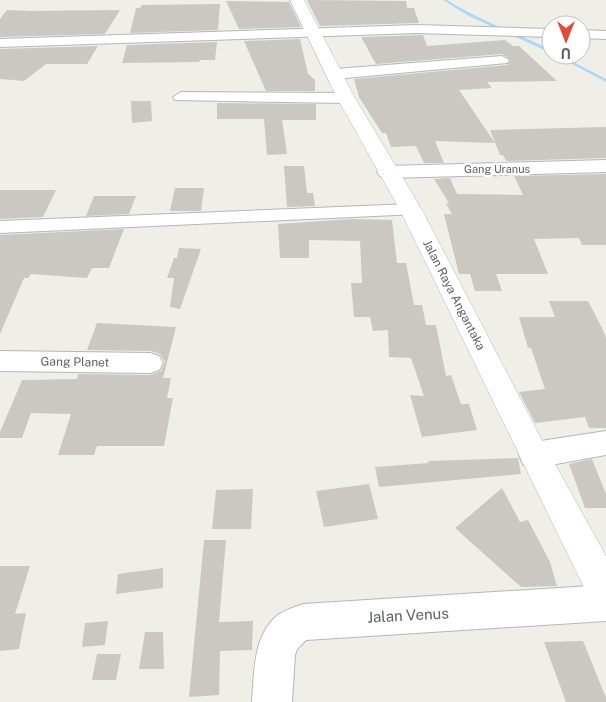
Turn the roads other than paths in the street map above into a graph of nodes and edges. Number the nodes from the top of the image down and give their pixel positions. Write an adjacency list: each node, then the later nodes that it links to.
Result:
1 (297, 0): 3 (main road, Jalan Raya Angantaka)
2 (541, 33): 3 (street)
3 (313, 34): 6 (street); 8 (main road, Jalan Raya Angantaka)
4 (591, 34): 5 (street)
5 (606, 35)
6 (0, 43)
7 (502, 60): 8 (street)
8 (335, 74): 10 (main road, Jalan Raya Angantaka)
9 (181, 97): 10 (street)
10 (346, 98): 12 (main road, Jalan Raya Angantaka)
11 (606, 166): 12 (street, Gang Uranus)
12 (388, 172): 13 (main road, Jalan Raya Angantaka)
13 (411, 210): 14 (street); 18 (main road, Jalan Raya Angantaka)
14 (0, 227)
15 (0, 361): 16 (street, Gang Planet)
16 (150, 363)
17 (606, 443): 18 (street)
18 (534, 455): 19 (main road, Jalan Raya Angantaka)
19 (606, 593)
20 (606, 603): 21 (street, Jalan Venus)
21 (272, 702)

